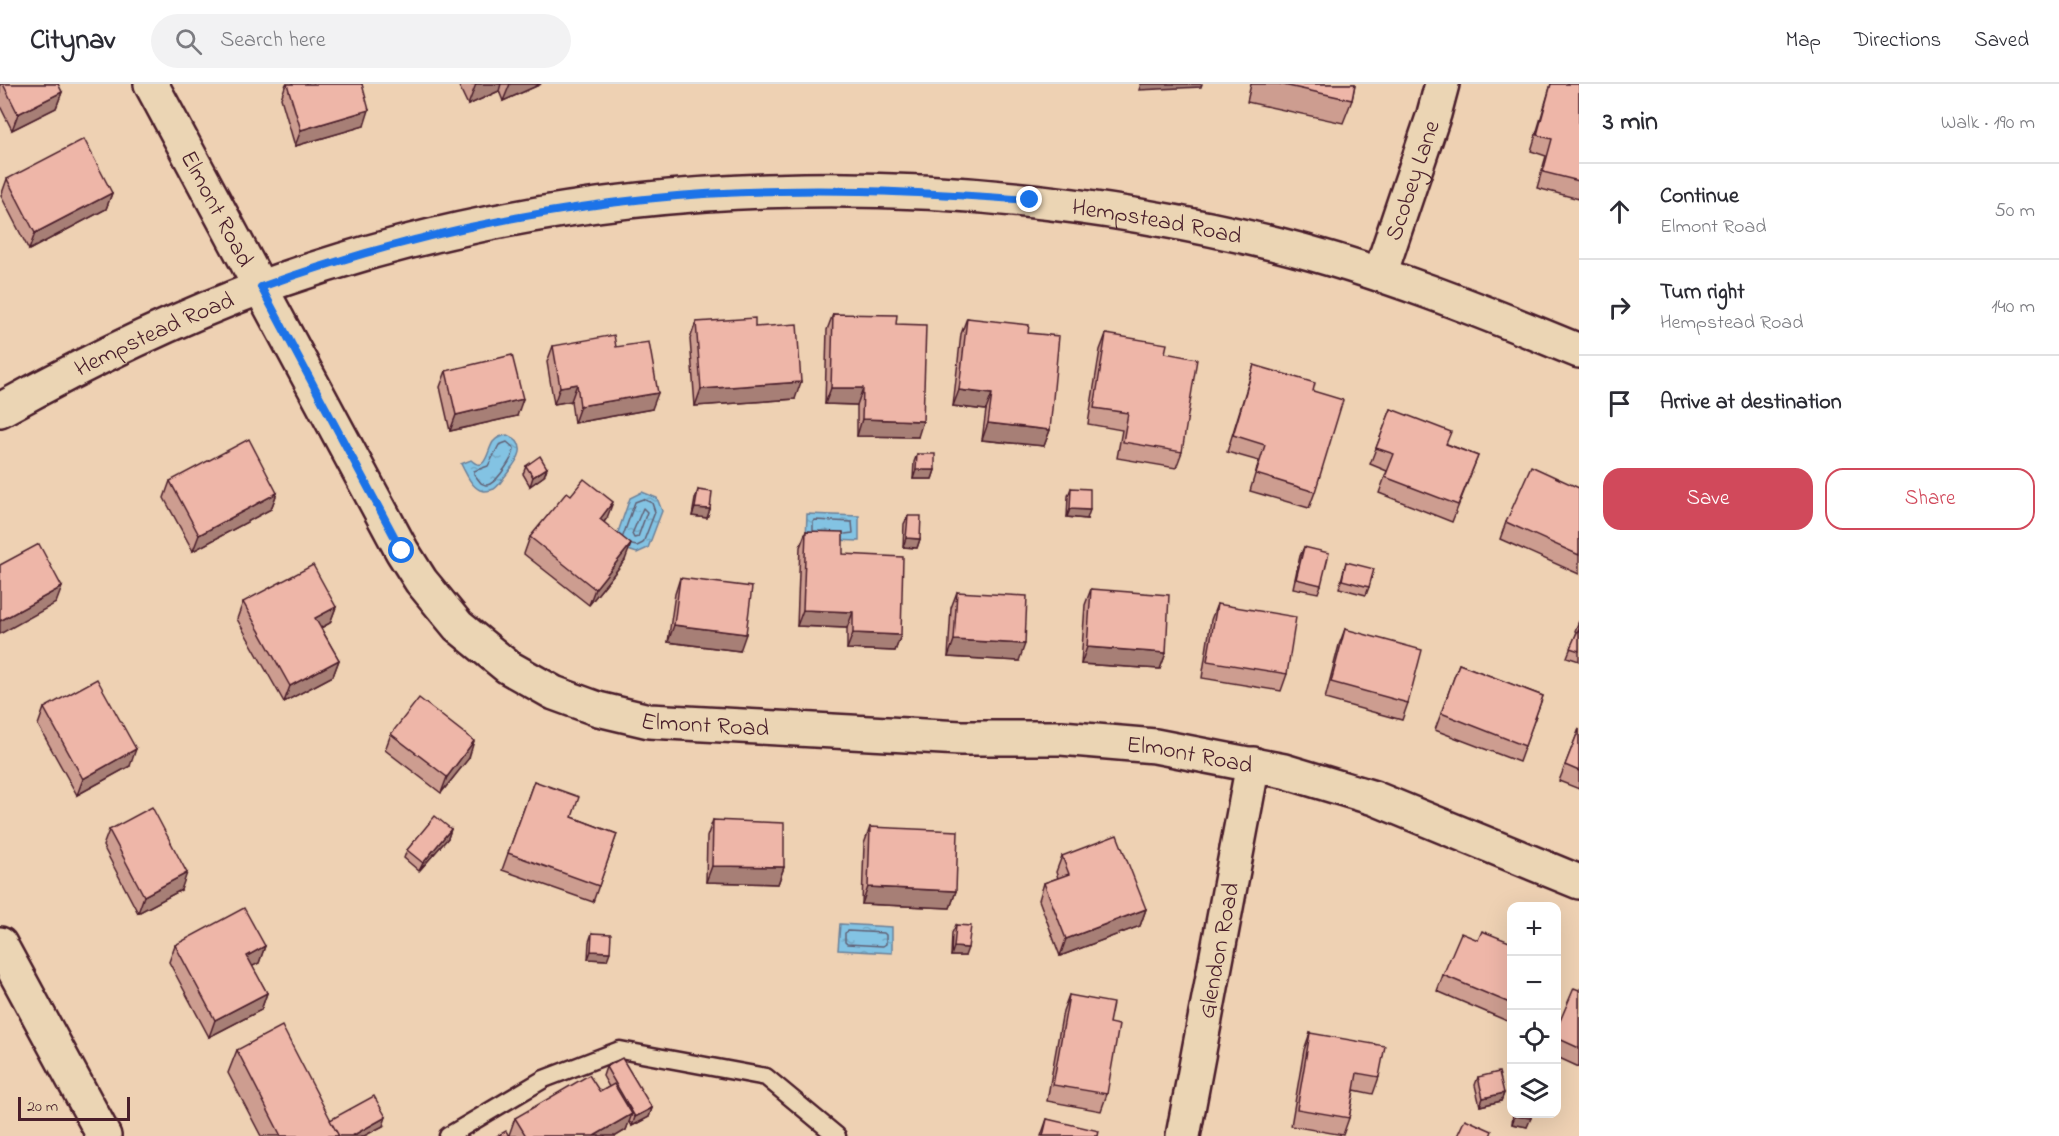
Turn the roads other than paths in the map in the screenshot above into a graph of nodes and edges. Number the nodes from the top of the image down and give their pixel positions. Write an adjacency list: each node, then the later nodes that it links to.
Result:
1 (151, 84): 4 (street, Elmont Road)
2 (1442, 84): 3 (street, Scobey Lane)
3 (1380, 274): 4 (street, Hempstead Road); 5 (street, Hempstead Road)
4 (261, 287): 6 (street, Hempstead Road); 7 (street, Elmont Road)
5 (1579, 351)
6 (0, 410)
7 (1253, 764): 8 (street, Elmont Road); 13 (street, Glendon Road)
8 (1579, 882)
9 (0, 944): 10 (street)
10 (104, 1136)
11 (448, 1136): 12 (lane)
12 (837, 1136)
13 (1183, 1136)

